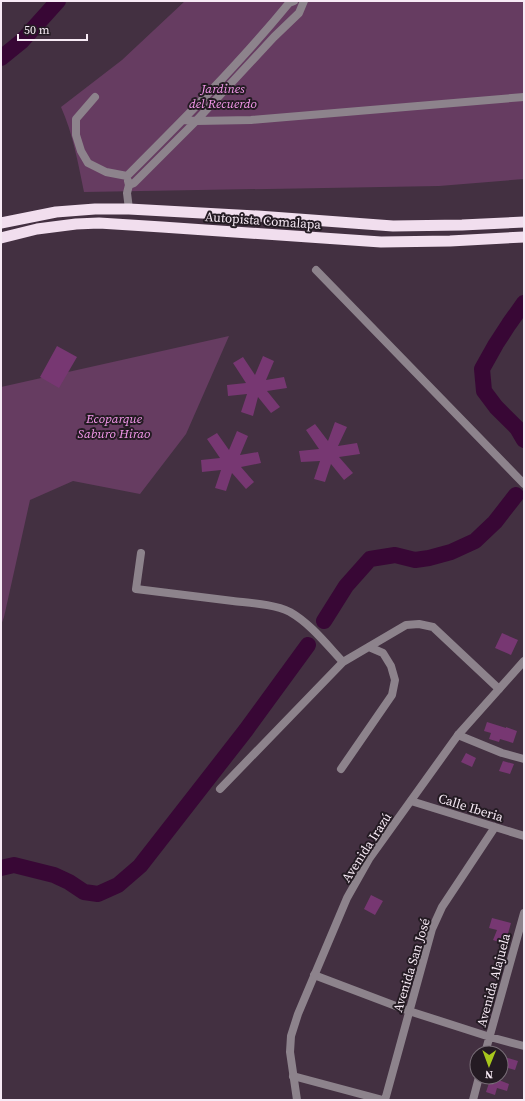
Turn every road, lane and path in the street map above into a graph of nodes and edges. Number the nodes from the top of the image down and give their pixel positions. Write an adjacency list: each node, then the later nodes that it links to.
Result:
1 (294, 1): 5 (street)
2 (304, 1): 6 (street)
3 (95, 97): 7 (street)
4 (524, 97): 6 (street)
5 (183, 120): 6 (street); 7 (street)
6 (196, 121): 8 (street)
7 (127, 176): 8 (street)
8 (129, 185): 9 (street)
9 (129, 209): 10 (highway, Autopista Comalapa); 11 (highway, Autopista Comalapa)
10 (524, 222)
11 (1, 223)
12 (524, 237): 13 (highway, Autopista Comalapa)
13 (1, 238)
14 (316, 270): 15 (street)
15 (524, 484)
16 (141, 553): 19 (street)
17 (368, 647): 19 (street); 20 (street); 23 (street)
18 (524, 661): 20 (street, Avenida Irazú)
19 (344, 662): 24 (street)
20 (499, 688): 21 (street, Avenida Irazú)
21 (458, 736): 22 (street); 25 (street, Avenida Irazú)
22 (524, 759)
23 (341, 769)
24 (220, 789)
25 (411, 802): 26 (street, Calle Iberia); 29 (street, Avenida Irazú)
26 (495, 827): 27 (street, Calle Iberia); 30 (street, Avenida San José)
27 (524, 836)
28 (524, 913): 31 (street, Avenida Alajuela)
29 (314, 975): 30 (street); 34 (street, Avenida Irazú)
30 (409, 1011): 31 (street); 37 (street, Avenida San José)
31 (490, 1037): 32 (street, Avenida Alajuela); 33 (street)
32 (488, 1045)
33 (524, 1046)
34 (293, 1076): 36 (street, Avenida Irazú); 37 (street)
35 (477, 1085): 38 (street)
36 (297, 1100)
37 (384, 1100)
38 (473, 1100)

